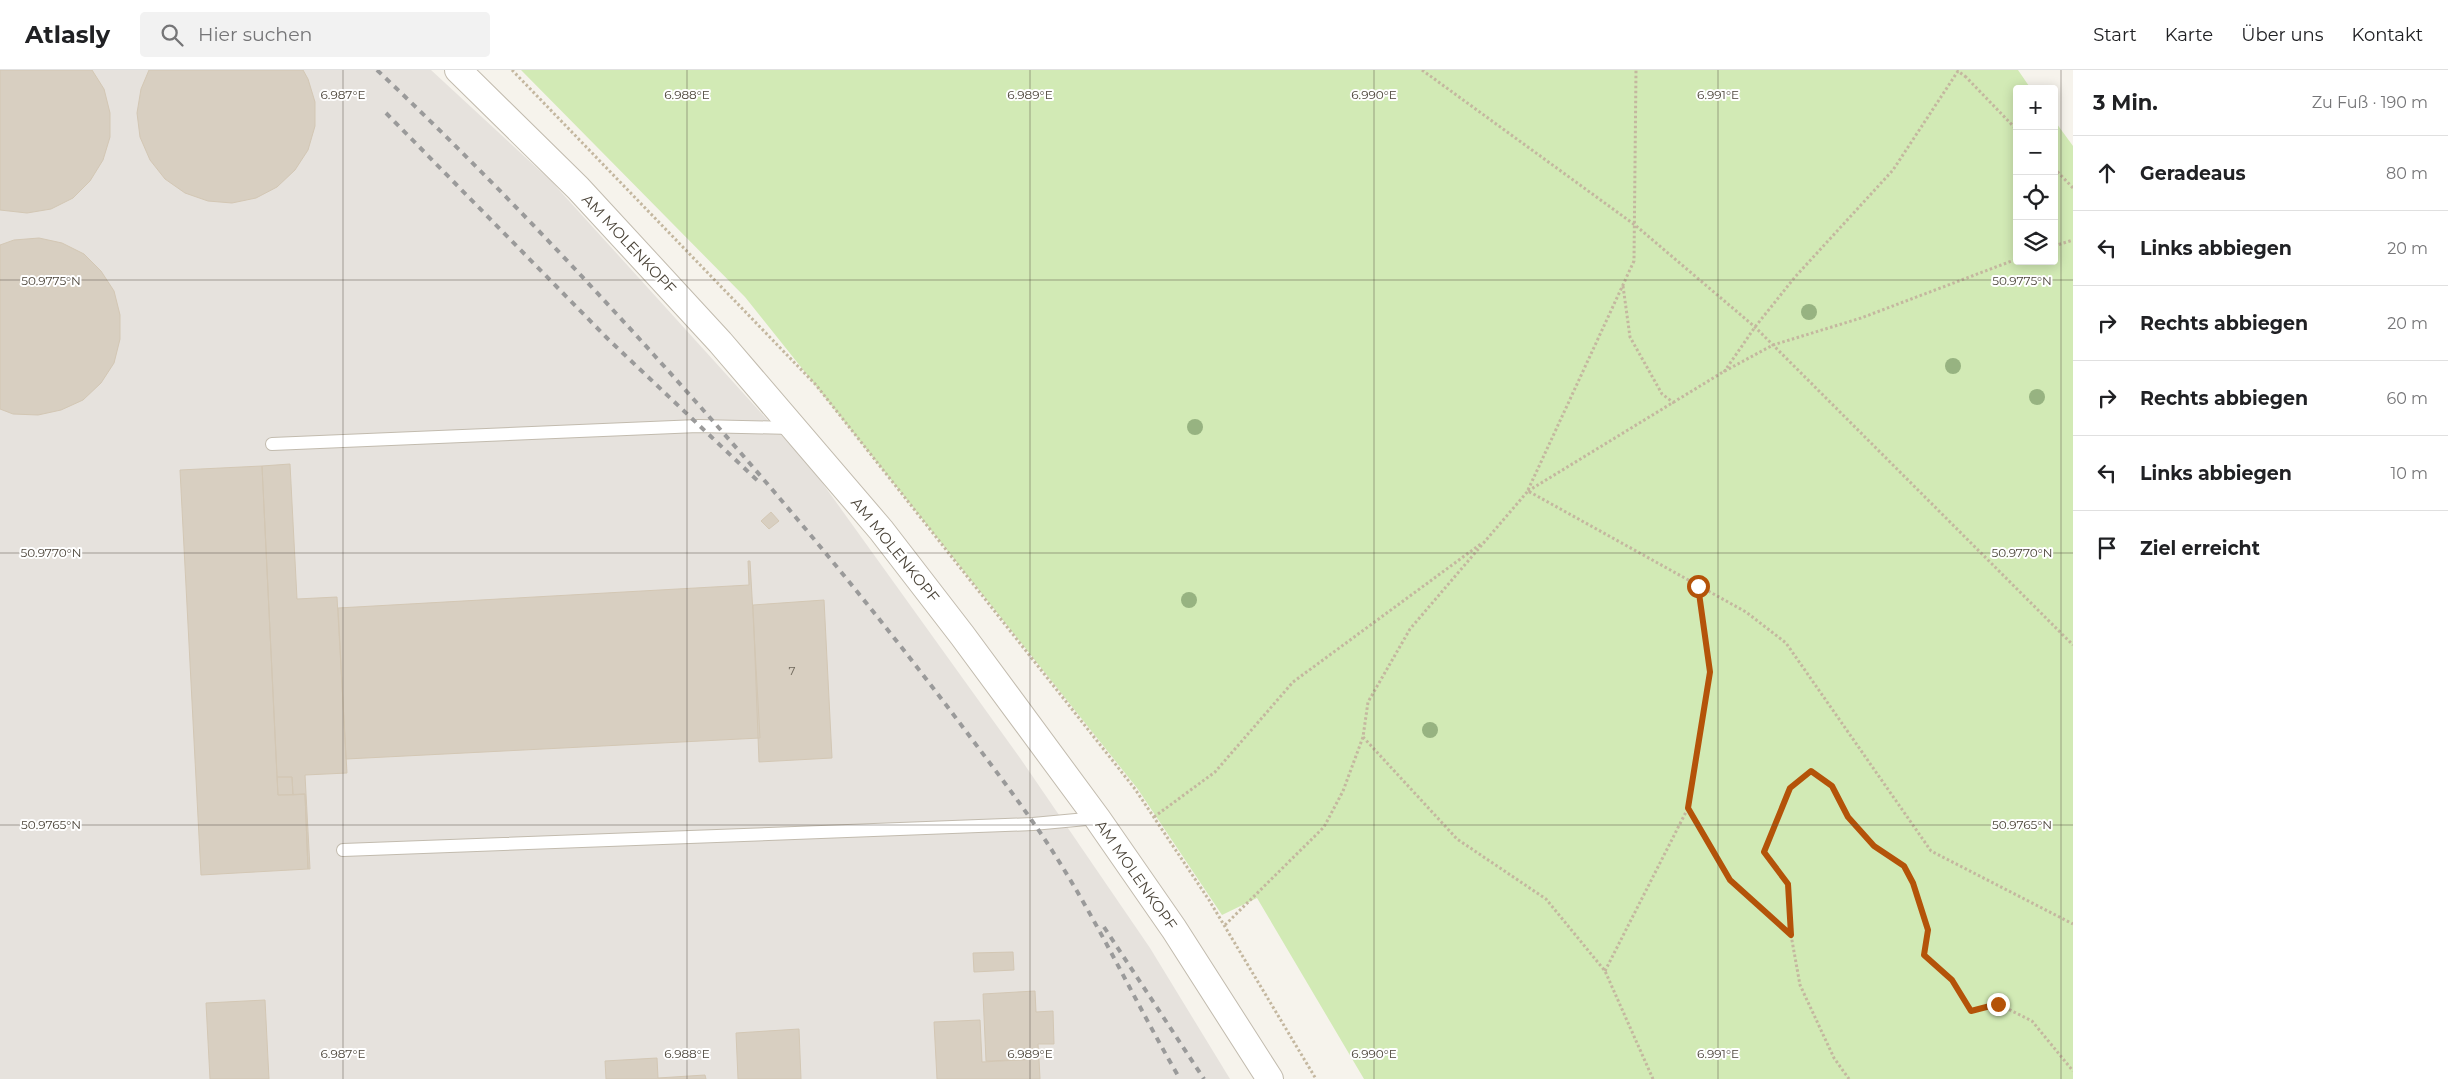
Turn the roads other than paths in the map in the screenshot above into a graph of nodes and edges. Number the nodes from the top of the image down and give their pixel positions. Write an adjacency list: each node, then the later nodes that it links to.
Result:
1 (458, 70): 2 (street, AM MOLENKOPF)
2 (792, 428): 3 (lane); 4 (street, AM MOLENKOPF)
3 (272, 444)
4 (1097, 818): 5 (lane); 6 (street, AM MOLENKOPF)
5 (343, 850)
6 (1270, 1079)

